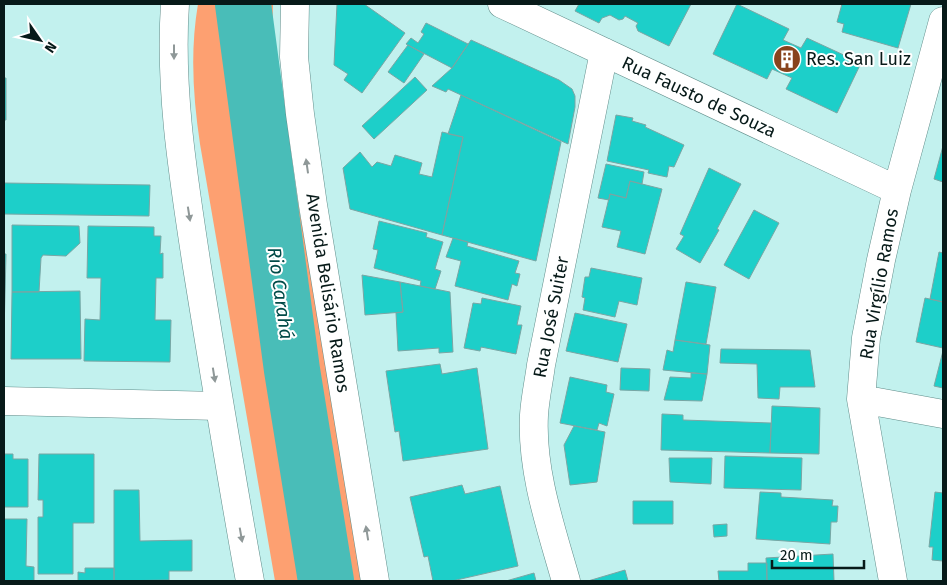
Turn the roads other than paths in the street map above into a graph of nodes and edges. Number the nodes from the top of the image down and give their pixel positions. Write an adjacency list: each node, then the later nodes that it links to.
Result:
1 (175, 4): 9 (street, one-way to 9)
2 (295, 4): 12 (street, Avenida Belisário Ramos, one-way to 2)
3 (513, 6): 5 (street, Rua Fausto de Souza)
4 (943, 21): 6 (street, Rua Virgílio Ramos)
5 (604, 52): 6 (street, Rua Fausto de Souza); 13 (street, Rua José Suiter)
6 (897, 190): 7 (street, Rua Virgílio Ramos)
7 (861, 399): 10 (street); 14 (street, Rua Virgílio Ramos)
8 (4, 402): 9 (street)
9 (219, 406): 11 (street, one-way to 11)
10 (943, 414)
11 (250, 581)
12 (375, 581)
13 (566, 581)
14 (893, 581)

